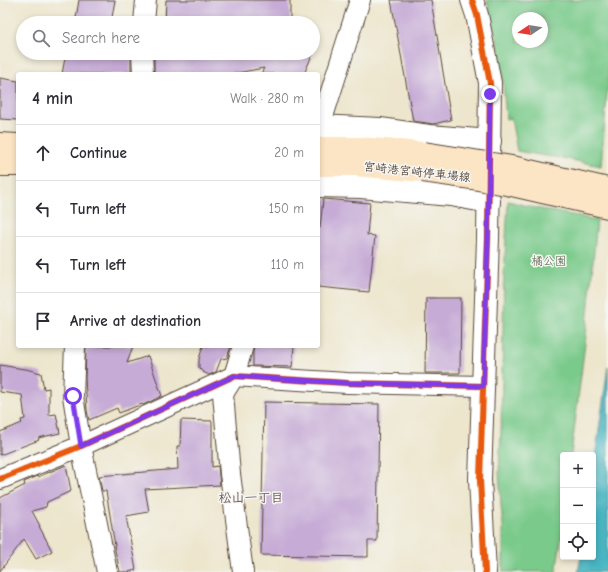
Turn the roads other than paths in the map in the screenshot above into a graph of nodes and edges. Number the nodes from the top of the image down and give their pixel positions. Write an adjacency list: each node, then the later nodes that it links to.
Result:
1 (146, 0): 4 (street)
2 (360, 0): 7 (street)
3 (472, 0): 10 (street)
4 (145, 16)
5 (142, 60): 6 (street)
6 (143, 72)
7 (320, 130)
8 (320, 133): 10 (street)
9 (320, 134): 13 (main road, 宮崎港宮崎停車場線)
10 (490, 141): 19 (street)
11 (0, 144): 12 (main road)
12 (16, 145)
13 (357, 156): 16 (main road, 宮崎港宮崎停車場線); 18 (main road, 宮崎港宮崎停車場線, bridge); 20 (main road, 宮崎港宮崎停車場線, bridge)
14 (0, 165): 15 (main road)
15 (16, 165)
16 (320, 165)
17 (320, 186): 19 (street)
18 (608, 189)
19 (489, 202): 24 (street)
20 (608, 207)
21 (75, 348): 25 (street)
22 (242, 348): 23 (street)
23 (234, 376): 24 (street); 25 (street); 28 (street)
24 (483, 386): 29 (street)
25 (81, 446): 26 (street); 27 (street)
26 (0, 479)
27 (107, 572)
28 (243, 572)
29 (485, 572)

